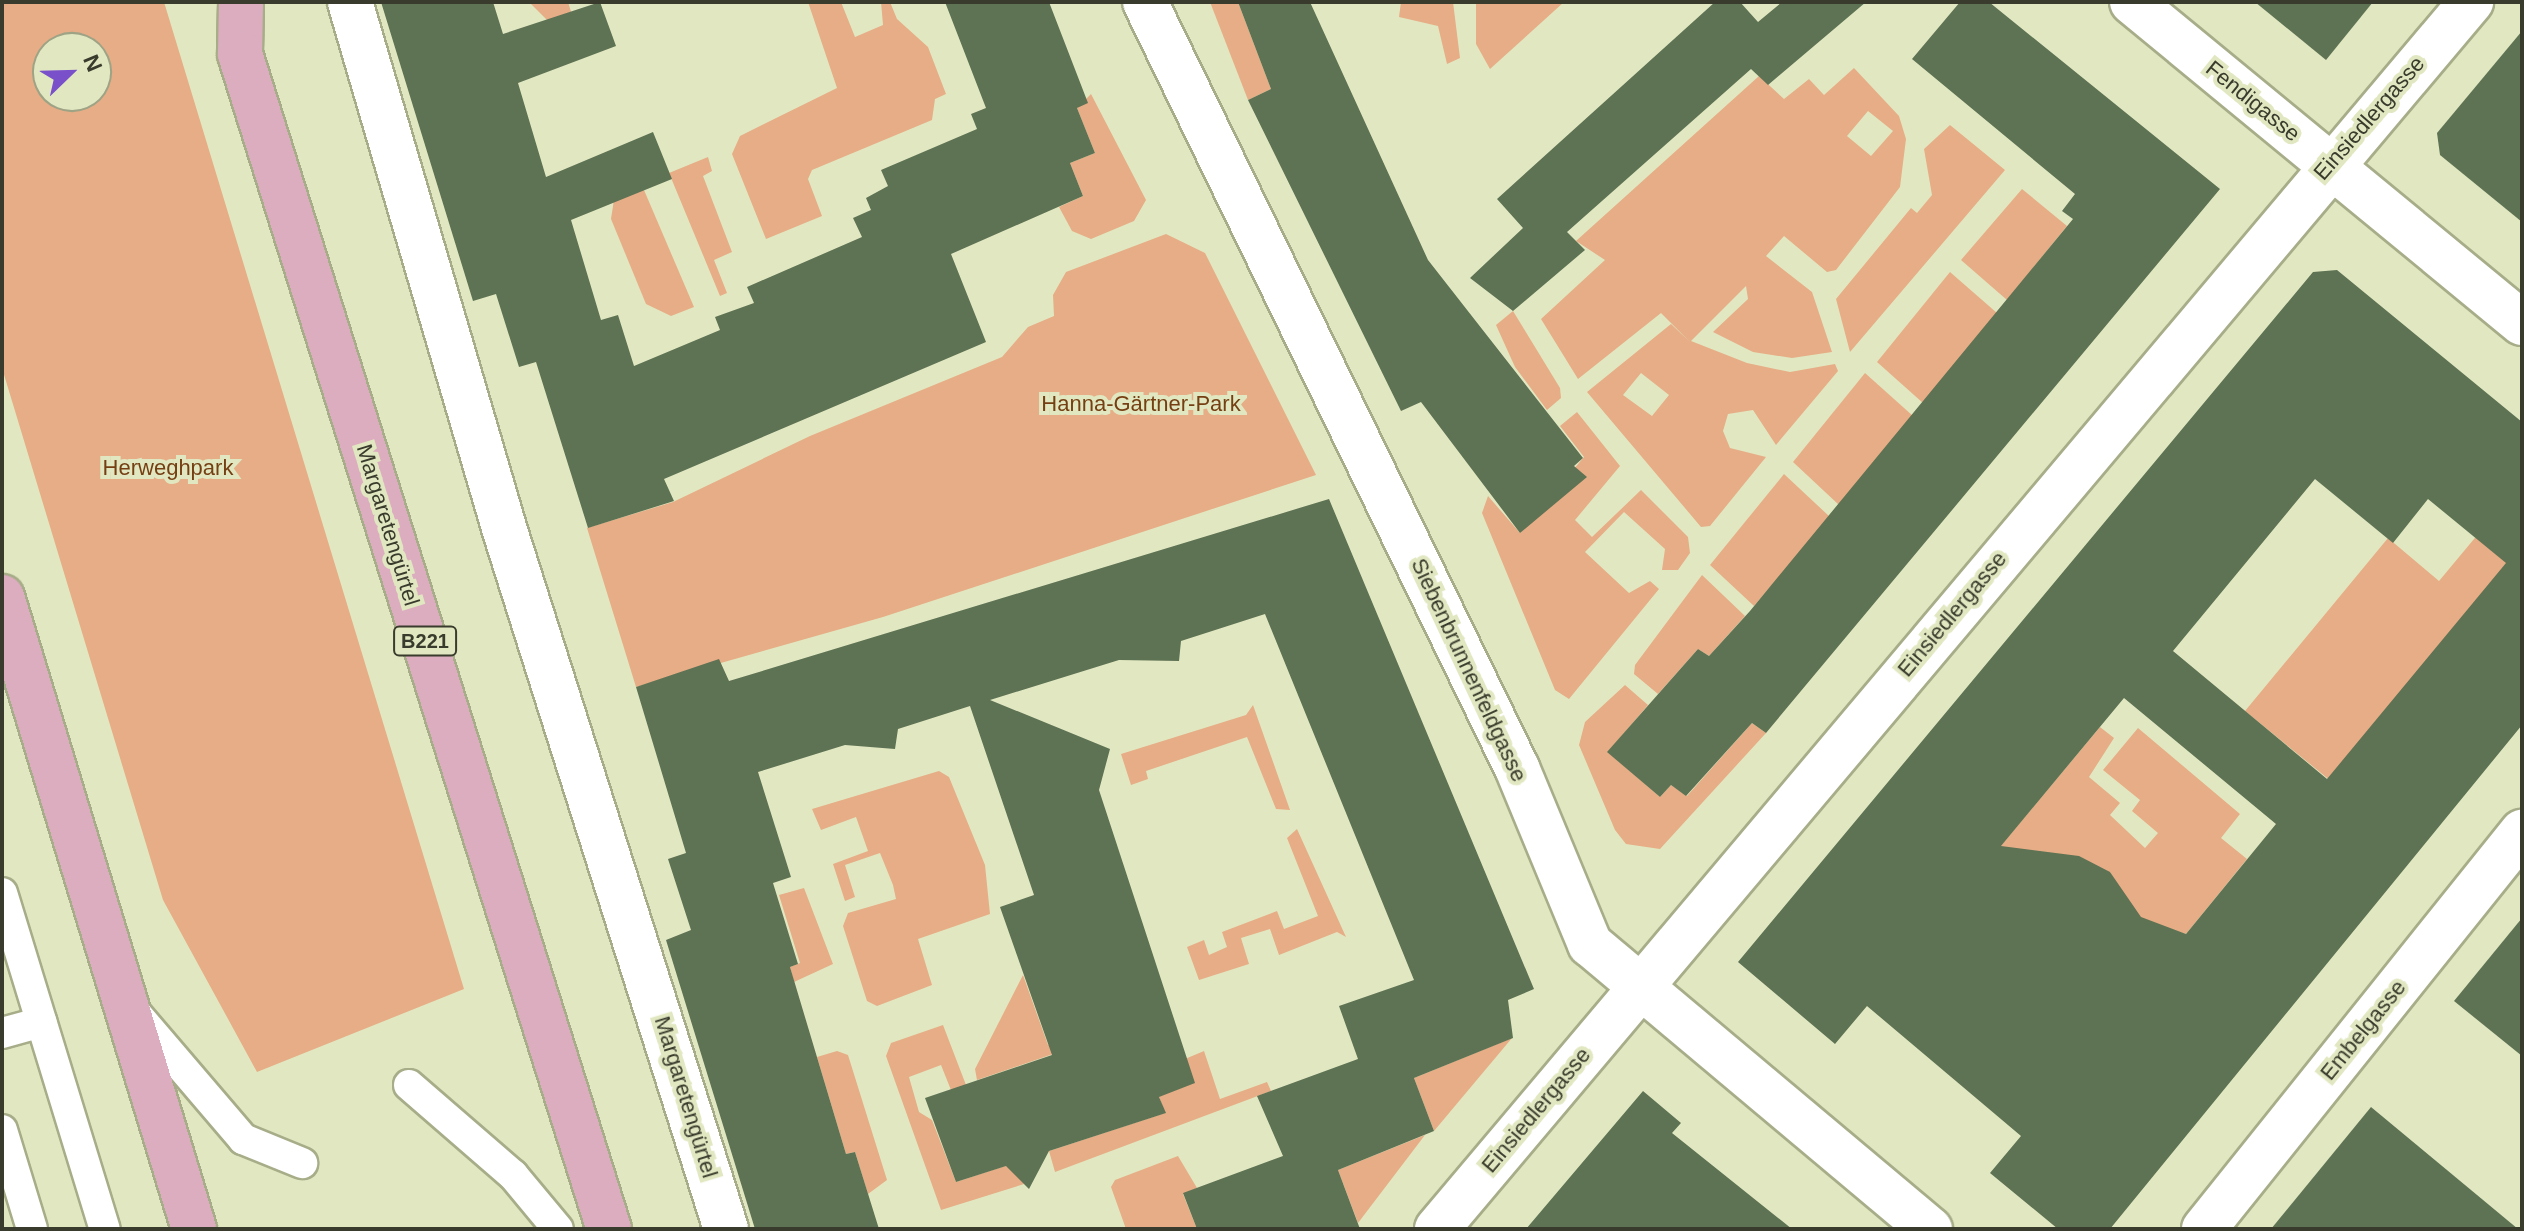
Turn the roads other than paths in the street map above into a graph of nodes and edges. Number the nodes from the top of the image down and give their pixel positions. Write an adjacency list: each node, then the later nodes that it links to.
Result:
1 (220, 2): 7 (main road)
2 (241, 2): 7 (main road, Margaretengürtel / B221)
3 (350, 2): 25 (street, Margaretengürtel)
4 (1145, 2): 13 (street, Siebenbrunnenfeldgasse)
5 (2132, 2): 8 (street, Fendigasse)
6 (2471, 2): 8 (street, Einsiedlergasse)
7 (240, 54): 24 (main road, Margaretengürtel / B221)
8 (2329, 163): 9 (street, Fendigasse); 13 (street, Einsiedlergasse)
9 (2522, 323)
10 (2, 597): 14 (main road)
11 (2522, 832): 28 (street, Embelgasse)
12 (2, 893): 15 (lane)
13 (1640, 986): 26 (street, Einsiedlergasse); 27 (street, Siebenbrunnenfeldgasse)
14 (124, 999): 19 (lane); 22 (main road)
15 (42, 1022): 16 (lane); 21 (lane)
16 (2, 1033)
17 (409, 1085): 23 (lane)
18 (2, 1130): 20 (lane)
19 (302, 1163)
20 (32, 1229)
21 (105, 1229)
22 (194, 1229)
23 (558, 1229)
24 (609, 1229)
25 (726, 1229)
26 (1437, 1229)
27 (1930, 1229)
28 (2204, 1229)

